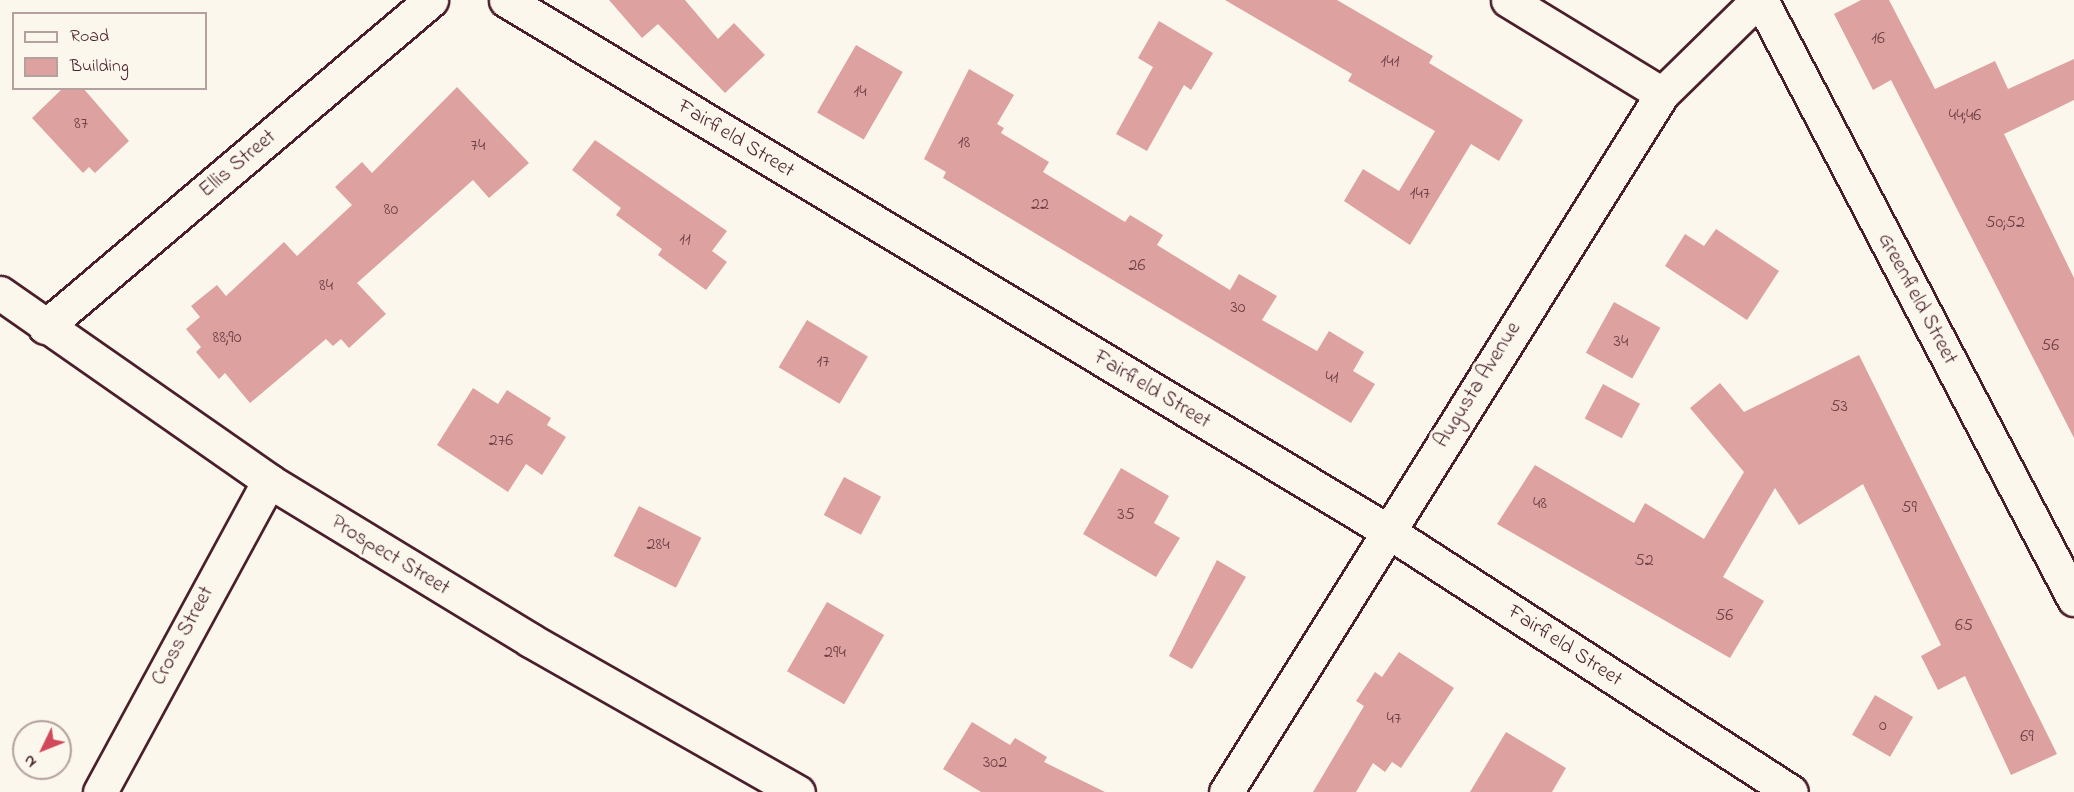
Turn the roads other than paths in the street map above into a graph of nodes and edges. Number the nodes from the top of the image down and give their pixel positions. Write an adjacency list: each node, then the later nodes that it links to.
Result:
1 (431, 0): 7 (street, Ellis Street)
2 (506, 0): 9 (street, Fairfield Street)
3 (1508, 0): 5 (street)
4 (1759, 0): 5 (street, Augusta Avenue); 10 (street, Greenfield Street)
5 (1662, 94): 9 (street, Augusta Avenue)
6 (0, 293): 7 (street, Prospect Street)
7 (45, 327): 8 (street, Prospect Street)
8 (269, 481): 11 (street, Cross Street); 12 (street, Prospect Street)
9 (1386, 530): 13 (street, Augusta Avenue); 14 (street, Fairfield Street)
10 (2074, 599)
11 (99, 792)
12 (798, 792)
13 (1226, 792)
14 (1791, 792)

